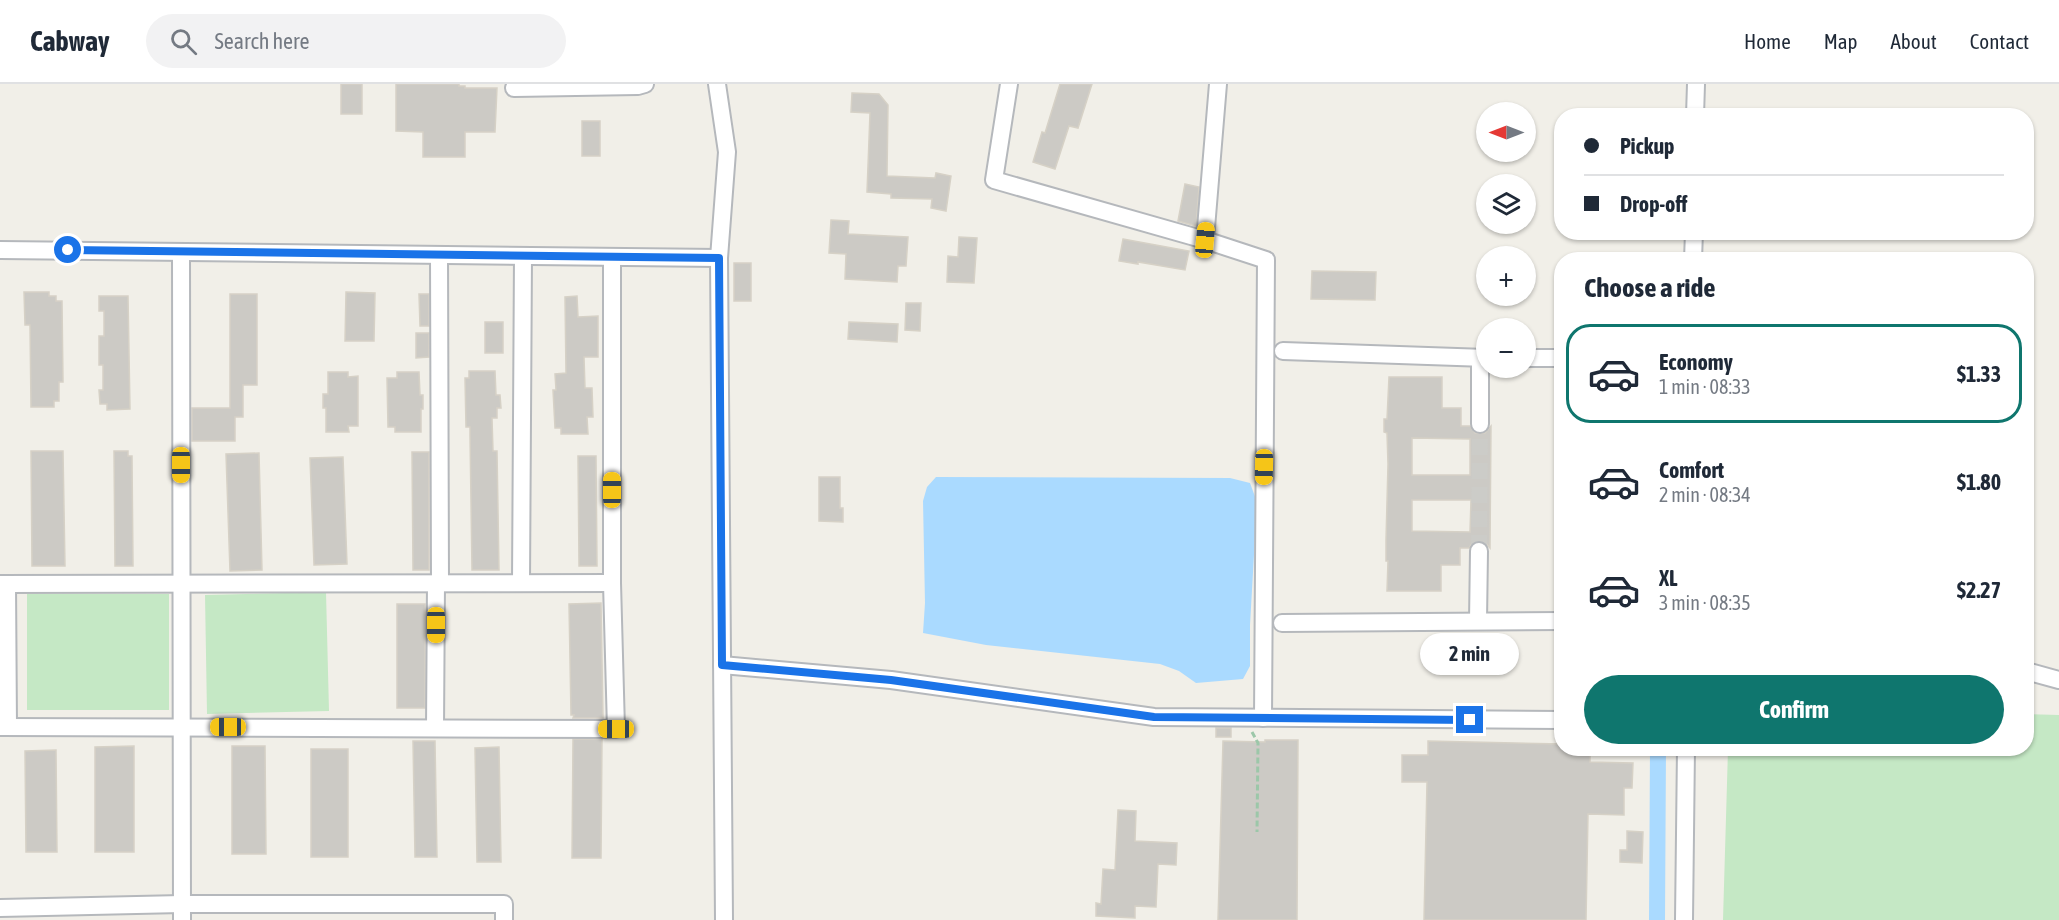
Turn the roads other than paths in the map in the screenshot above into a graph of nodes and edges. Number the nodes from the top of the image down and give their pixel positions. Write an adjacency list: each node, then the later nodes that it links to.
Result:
1 (645, 84): 6 (street)
2 (717, 84): 14 (street)
3 (1009, 84): 8 (street)
4 (1218, 84): 8 (street)
5 (1696, 84): 7 (street)
6 (514, 88)
7 (1695, 108)
8 (1205, 240): 33 (street)
9 (0, 250): 10 (street)
10 (181, 252): 11 (street); 26 (street)
11 (439, 255): 12 (street); 22 (street)
12 (523, 256): 13 (street); 23 (street)
13 (612, 257): 14 (street); 24 (street)
14 (719, 258): 30 (street)
15 (1283, 351): 16 (street)
16 (1476, 357)
17 (1536, 358): 18 (street)
18 (1554, 358)
19 (1483, 378): 20 (street)
20 (1480, 424)
21 (1479, 551): 27 (street)
22 (438, 583): 23 (street); 26 (street); 37 (street)
23 (521, 583): 24 (street)
24 (612, 583): 37 (street)
25 (4, 584): 26 (street); 35 (street)
26 (181, 584): 36 (street)
27 (1478, 621): 28 (street); 29 (street)
28 (1554, 621)
29 (1282, 623)
30 (722, 665): 33 (street); 42 (street)
31 (2034, 673): 32 (street)
32 (2059, 680)
33 (1263, 718): 34 (street)
34 (1554, 720)
35 (4, 727): 36 (street)
36 (181, 727): 37 (street); 40 (street)
37 (435, 728)
38 (1686, 756): 43 (street)
39 (0, 908): 40 (street)
40 (182, 912): 41 (street)
41 (504, 920)
42 (724, 920)
43 (1684, 920)

